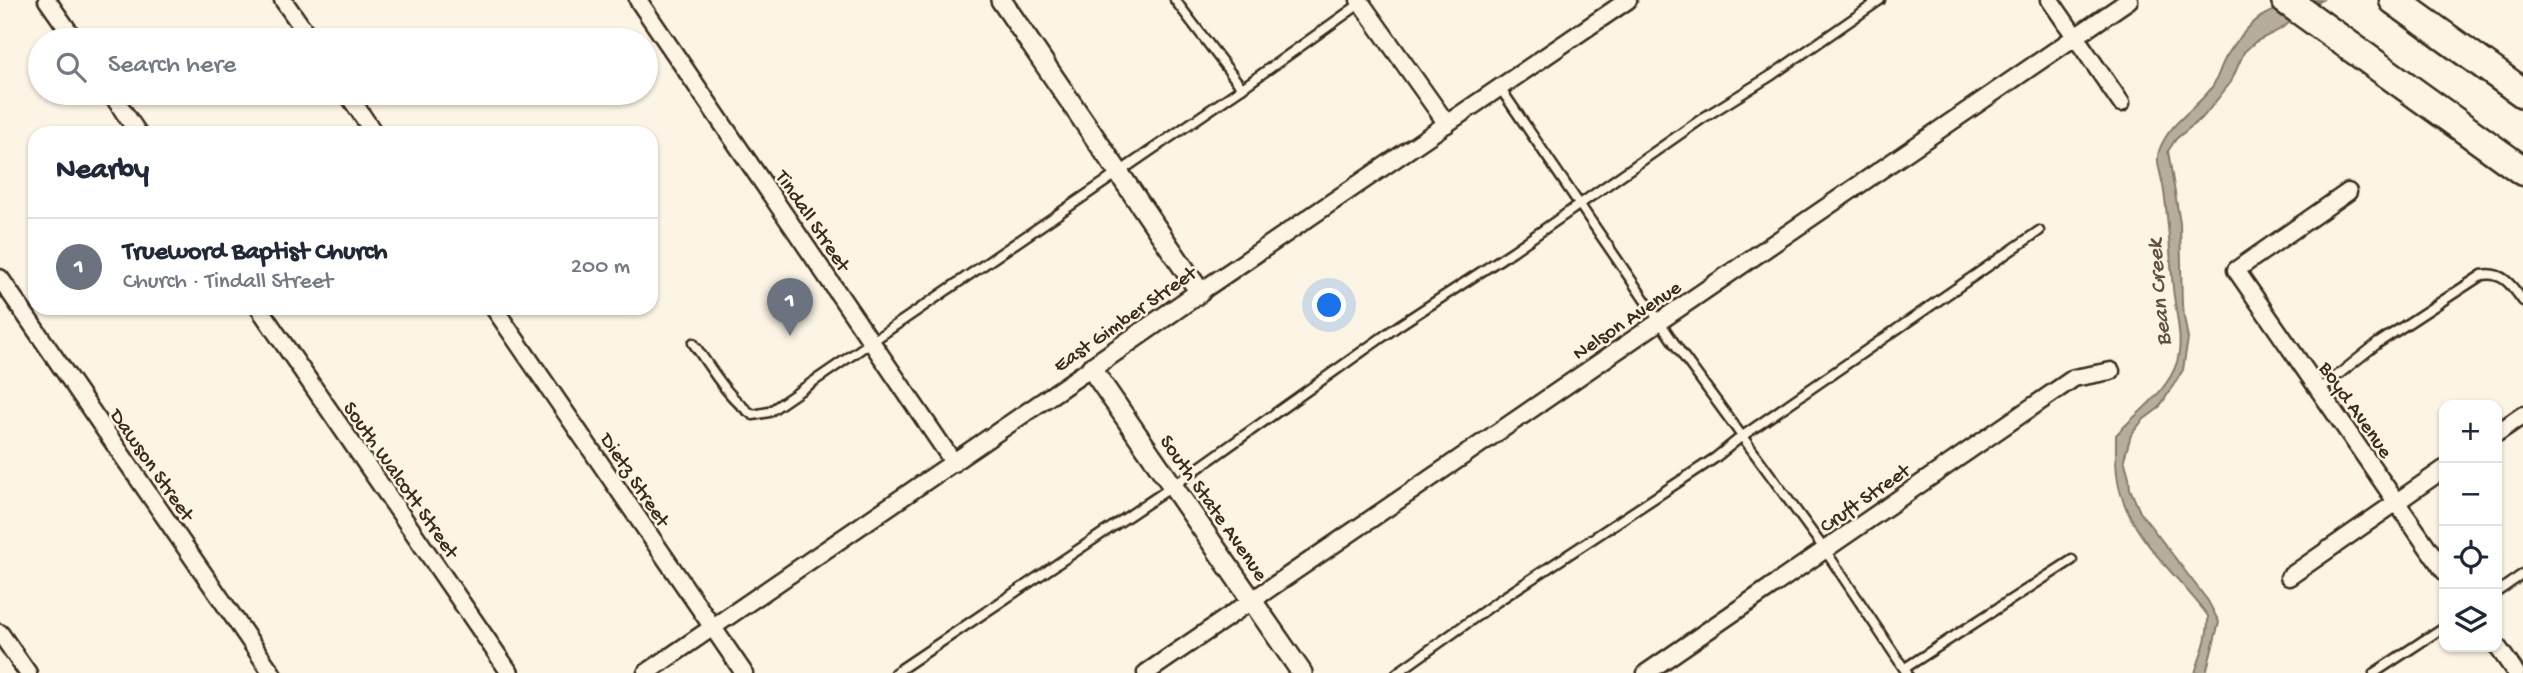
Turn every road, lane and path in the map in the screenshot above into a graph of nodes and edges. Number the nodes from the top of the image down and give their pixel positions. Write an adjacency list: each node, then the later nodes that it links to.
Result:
1 (47, 0): 13 (street)
2 (283, 0): 14 (street)
3 (638, 0): 15 (street, Tindall Street)
4 (1000, 0): 28 (street)
5 (1175, 0): 18 (lane)
6 (1628, 0): 19 (street, East Gimber Street)
7 (1880, 0): 30 (lane)
8 (2050, 0): 17 (street)
9 (2129, 0): 17 (street, Nelson Avenue)
10 (2286, 0): 27 (highway)
11 (2394, 0): 20 (highway)
12 (1362, 1): 18 (lane); 24 (street)
13 (67, 28)
14 (303, 28)
15 (657, 28)
16 (658, 29): 39 (street, Tindall Street)
17 (2076, 38): 21 (street); 37 (street, Nelson Avenue)
18 (1242, 88): 28 (lane)
19 (1500, 88): 24 (street, East Gimber Street); 30 (lane)
20 (2523, 93)
21 (2121, 103)
22 (119, 105): 25 (street)
23 (355, 105): 26 (street)
24 (1447, 124): 33 (street, East Gimber Street)
25 (133, 126)
26 (369, 126)
27 (2523, 171)
28 (1118, 172): 33 (street); 39 (lane)
29 (2348, 192): 42 (street, Boyd Avenue)
30 (1581, 205): 37 (lane); 48 (lane)
31 (2039, 231): 45 (lane)
32 (0, 278): 63 (street, Dawson Street)
33 (1200, 292): 40 (street, East Gimber Street)
34 (2523, 301): 42 (lane)
35 (264, 315): 64 (street, South Walcott Street)
36 (499, 315): 57 (street, Dietz Street)
37 (1661, 321): 45 (lane); 56 (street, Nelson Avenue)
38 (693, 343): 39 (lane)
39 (872, 343): 46 (street, Tindall Street)
40 (1091, 368): 46 (street, East Gimber Street); 48 (street, South State Avenue)
41 (2111, 371): 50 (street, Cruft Street)
42 (2319, 390): 49 (street, Boyd Avenue)
43 (2523, 415): 44 (street)
44 (2502, 430)
45 (1741, 437): 50 (lane); 70 (lane)
46 (954, 463): 57 (street, East Gimber Street)
47 (2439, 473): 49 (street)
48 (1173, 486): 56 (street, South State Avenue); 67 (lane)
49 (2396, 503): 52 (street, Boyd Avenue); 54 (street)
50 (1825, 550): 61 (lane); 71 (street, Cruft Street)
51 (2072, 560): 61 (lane)
52 (2439, 564)
53 (2523, 574): 55 (lane)
54 (2289, 577)
55 (2501, 589)
56 (1252, 600): 68 (street, Nelson Avenue); 69 (street, South State Avenue)
57 (713, 628): 65 (street, East Gimber Street); 66 (street, Dietz Street)
58 (2439, 630): 72 (lane)
59 (0, 633): 62 (street)
60 (2501, 652): 73 (street)
61 (1906, 671)
62 (27, 673)
63 (272, 673)
64 (510, 673)
65 (646, 673)
66 (744, 673)
67 (895, 673)
68 (1146, 673)
69 (1302, 673)
70 (1397, 673)
71 (1646, 673)
72 (2374, 673)
73 (2516, 673)

